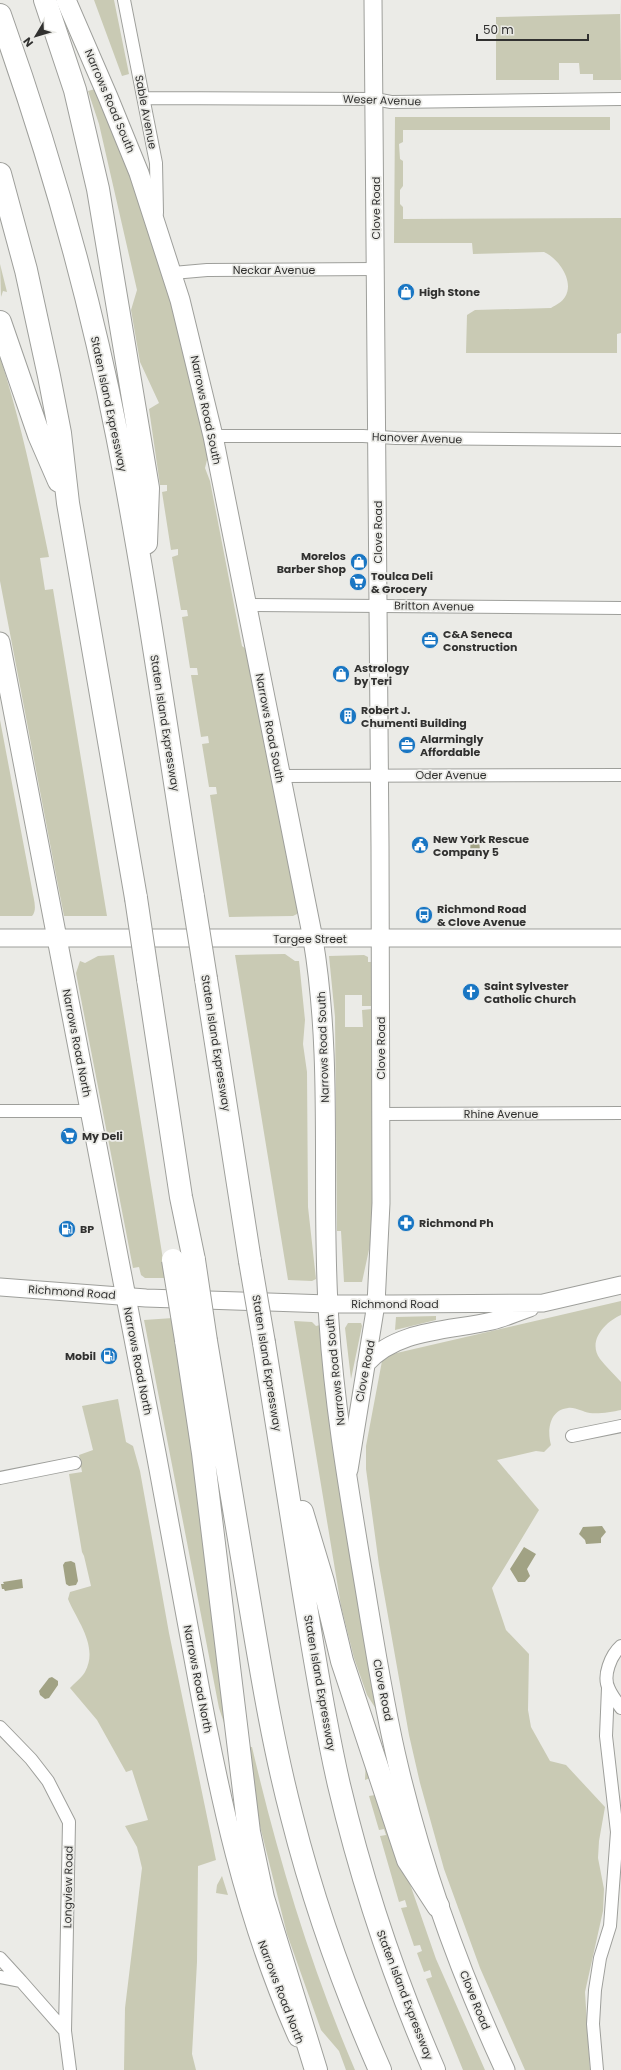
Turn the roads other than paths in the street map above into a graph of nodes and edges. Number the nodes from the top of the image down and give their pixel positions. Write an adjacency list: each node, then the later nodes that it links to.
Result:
1 (45, 0): 18 (highway)
2 (66, 0): 10 (main road, Narrows Road South)
3 (124, 0): 6 (street, Sable Avenue)
4 (373, 0): 7 (main road, Clove Road)
5 (0, 15): 18 (highway, Staten Island Expressway)
6 (144, 98): 7 (street, Weser Avenue); 10 (street, Sable Avenue)
7 (375, 98): 8 (street, Weser Avenue); 11 (main road, Clove Road)
8 (621, 99)
9 (0, 174): 17 (highway)
10 (157, 224): 12 (main road, Narrows Road South)
11 (376, 269): 12 (street, Neckar Avenue); 15 (main road, Clove Road)
12 (173, 273): 14 (main road, Narrows Road South)
13 (0, 322): 17 (highway)
14 (212, 436): 15 (street, Hanover Avenue); 19 (main road, Narrows Road South)
15 (377, 437): 16 (street, Hanover Avenue); 20 (main road, Clove Road)
16 (621, 440)
17 (68, 503): 41 (highway, bridge)
18 (145, 596): 44 (highway, Staten Island Expressway, bridge)
19 (246, 605): 20 (street, Britton Avenue); 25 (main road, Narrows Road South)
20 (378, 606): 21 (street, Britton Avenue); 23 (main road, Clove Road)
21 (621, 608)
22 (0, 642): 27 (main road, Narrows Road North)
23 (380, 775): 24 (street, Oder Avenue); 25 (street, Oder Avenue); 28 (main road, Clove Road)
24 (621, 775)
25 (280, 776): 30 (main road, Narrows Road South)
26 (0, 938): 27 (main road, Targee Street)
27 (56, 938): 30 (main road, Targee Street); 32 (main road, Narrows Road North)
28 (381, 938): 29 (main road, Targee Street); 30 (main road, Targee Street); 34 (main road, Clove Road)
29 (621, 938)
30 (313, 939): 39 (main road, Narrows Road South)
31 (0, 1111): 32 (street)
32 (90, 1111): 37 (main road, Narrows Road North)
33 (621, 1113): 34 (street, Rhine Avenue)
34 (380, 1114): 40 (main road, Clove Road)
35 (621, 1285): 38 (main road, Richmond Road)
36 (0, 1287): 37 (main road, Richmond Road)
37 (126, 1296): 39 (main road, Richmond Road); 60 (main road, Narrows Road North)
38 (543, 1303): 40 (main road, Richmond Road); 42 (main road)
39 (328, 1304): 40 (main road, Richmond Road); 48 (main road, Narrows Road South)
40 (376, 1304): 42 (main road, Clove Road)
41 (196, 1341): 61 (highway); 62 (highway)
42 (366, 1364): 48 (main road, Clove Road)
43 (621, 1426): 45 (street)
44 (277, 1427): 54 (highway); 63 (highway, Staten Island Expressway)
45 (572, 1436)
46 (76, 1464): 47 (street)
47 (0, 1478)
48 (347, 1480): 54 (main road, Clove Road)
49 (621, 1646): 50 (street)
50 (608, 1688): 51 (street); 53 (street)
51 (621, 1708)
52 (0, 1727): 58 (street, Longview Road)
53 (619, 1835): 65 (street)
54 (438, 1906): 64 (main road, Clove Road)
55 (0, 1958): 57 (street)
56 (0, 1977): 57 (street)
57 (20, 1981): 58 (street)
58 (65, 2031): 59 (street, Longview Road)
59 (70, 2070)
60 (312, 2070)
61 (316, 2070)
62 (380, 2070)
63 (434, 2070)
64 (505, 2070)
65 (597, 2070)

